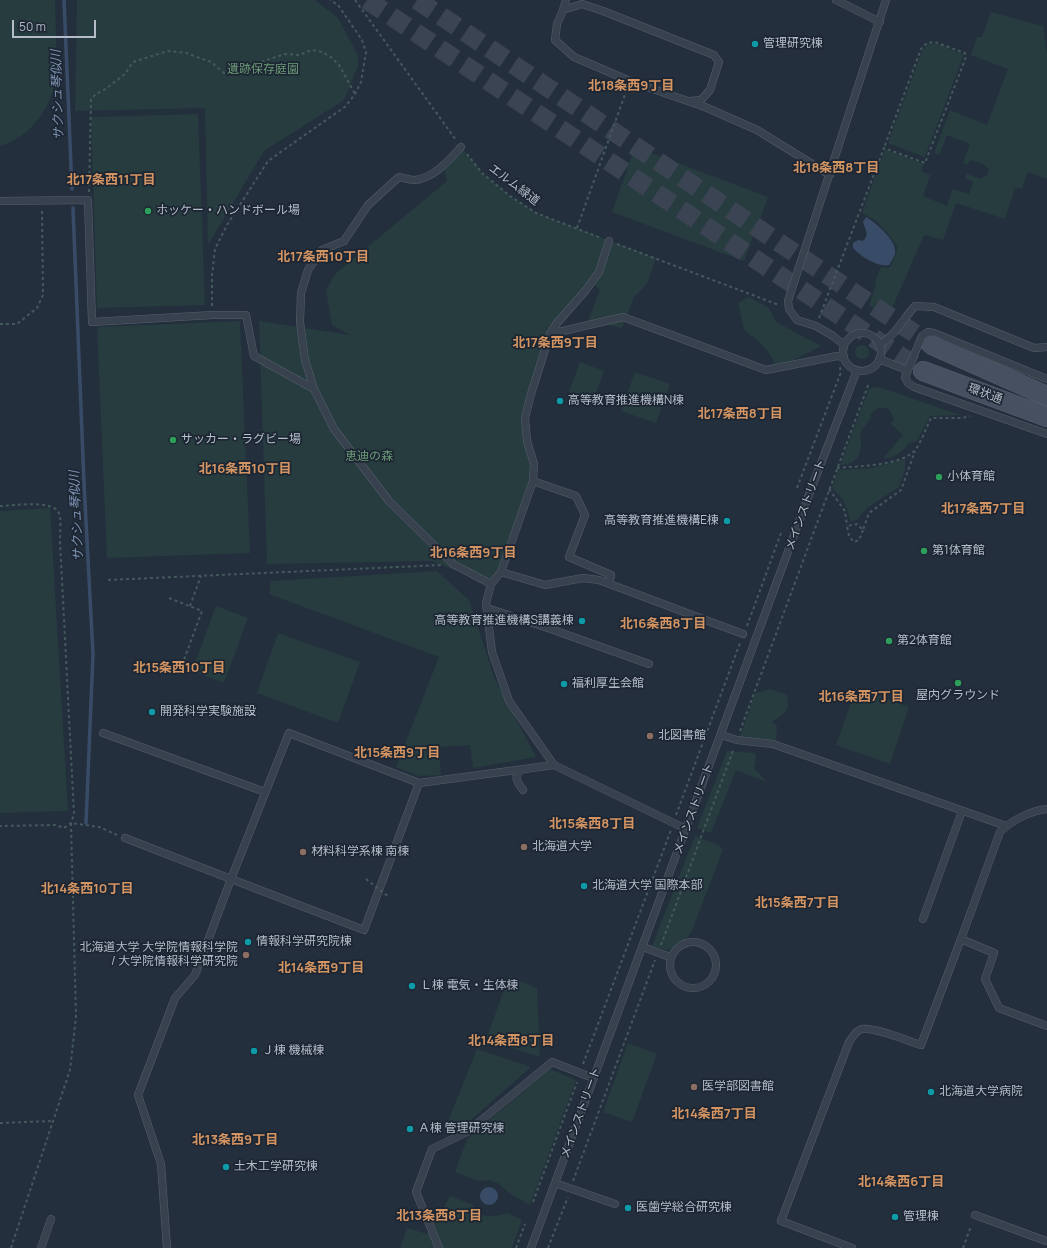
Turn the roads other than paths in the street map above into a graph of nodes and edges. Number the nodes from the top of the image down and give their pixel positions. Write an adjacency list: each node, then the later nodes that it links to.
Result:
1 (566, 0): 4 (lane)
2 (836, 0): 5 (lane)
3 (886, 0): 5 (lane)
4 (563, 10): 6 (lane); 6 (lane)
5 (880, 22): 8 (lane)
6 (690, 101): 8 (lane)
7 (461, 147): 21 (lane)
8 (830, 174): 12 (lane)
9 (0, 201): 21 (lane)
10 (609, 241): 11 (lane)
11 (550, 334): 16 (lane); 25 (lane)
12 (844, 345): 13 (lane); 16 (lane)
13 (879, 345): 15 (lane); 17 (lane)
14 (932, 345): 22 (street, 環状通)
15 (1047, 347)
16 (844, 357): 18 (lane)
17 (879, 359): 18 (lane); 19 (lane)
18 (857, 370): 33 (lane, メインストリート)
19 (915, 371): 20 (lane); 23 (street, 環状通); 24 (lane)
20 (1047, 380)
21 (314, 389): 28 (lane)
22 (1047, 396)
23 (1047, 417)
24 (1047, 434)
25 (533, 481): 26 (lane); 27 (lane)
26 (501, 572): 27 (lane); 28 (lane)
27 (609, 583): 30 (lane)
28 (491, 584): 29 (lane)
29 (486, 608): 31 (lane); 34 (lane)
30 (743, 634)
31 (649, 664)
32 (103, 733): 38 (lane)
33 (721, 736): 40 (lane); 42 (lane, メインストリート)
34 (554, 764): 35 (lane); 42 (lane)
35 (521, 770): 36 (lane); 37 (lane)
36 (419, 783): 38 (lane); 44 (lane)
37 (523, 790)
38 (265, 792): 44 (lane)
39 (1047, 809): 41 (lane)
40 (962, 811): 41 (lane); 45 (lane)
41 (1006, 826): 46 (lane)
42 (686, 829): 47 (lane, メインストリート)
43 (124, 838): 44 (lane)
44 (232, 878): 56 (lane)
45 (923, 919)
46 (960, 939): 49 (lane); 60 (lane)
47 (643, 947): 48 (lane); 50 (lane, メインストリート)
48 (670, 957): 48 (lane)
49 (1047, 1026)
50 (593, 1078): 51 (lane, メインストリート); 58 (lane)
51 (555, 1183): 52 (lane); 59 (lane, メインストリート)
52 (615, 1204)
53 (975, 1215): 55 (lane)
54 (51, 1219): 57 (lane)
55 (1046, 1244)
56 (169, 1247)
57 (41, 1248)
58 (439, 1248)
59 (531, 1248)
60 (852, 1248)

